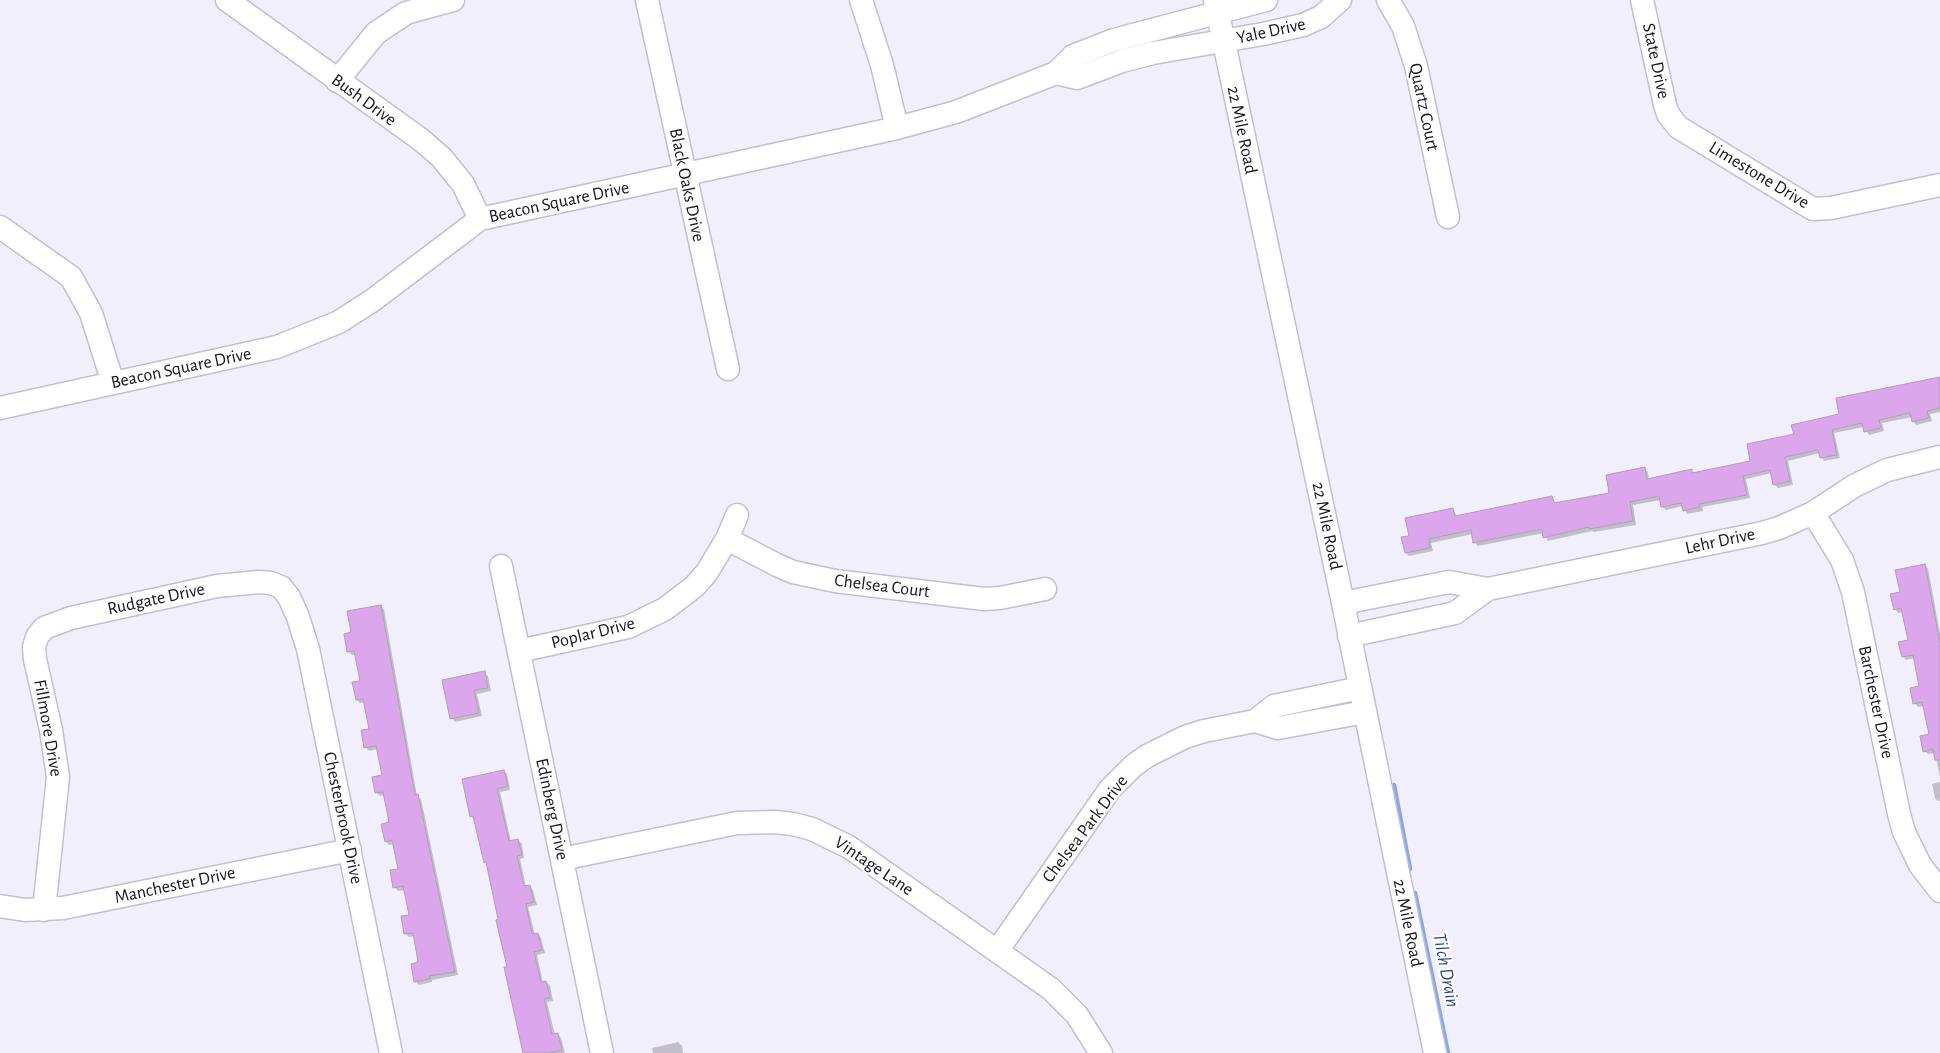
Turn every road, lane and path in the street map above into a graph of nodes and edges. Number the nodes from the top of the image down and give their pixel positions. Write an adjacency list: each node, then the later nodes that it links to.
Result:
1 (226, 0): 12 (street, Bush Drive)
2 (453, 0): 12 (street)
3 (647, 0): 15 (street, Black Oaks Drive)
4 (861, 0): 14 (street)
5 (1266, 0): 9 (street, Yale Drive)
6 (1340, 0): 10 (street, Yale Drive)
7 (1388, 0): 17 (street, Quartz Court)
8 (1642, 0): 13 (street, State Drive)
9 (1216, 6): 10 (street, 22 Mile Road); 11 (street, Beacon Square Drive)
10 (1223, 40): 11 (street); 31 (street, 22 Mile Road)
11 (1056, 73): 14 (street, Beacon Square Drive)
12 (337, 81): 18 (street, Bush Drive)
13 (1672, 121): 16 (street, Limestone Drive)
14 (897, 128): 15 (street, Beacon Square Drive)
15 (684, 175): 18 (street, Beacon Square Drive); 20 (street, Black Oaks Drive)
16 (1940, 185)
17 (1448, 217)
18 (480, 219): 21 (street, Beacon Square Drive)
19 (0, 227): 21 (street)
20 (728, 369)
21 (113, 383): 22 (street, Beacon Square Drive)
22 (0, 408)
23 (1940, 457): 24 (street, Lehr Drive)
24 (1813, 512): 30 (street, Lehr Drive); 40 (street, Barchester Drive)
25 (737, 515): 26 (street, Poplar Drive)
26 (727, 540): 29 (street, Chelsea Court); 34 (street, Poplar Drive)
27 (501, 566): 34 (street, Edinberg Drive)
28 (281, 587): 33 (street, Rudgate Drive); 38 (street, Chesterbrook Drive)
29 (1044, 589)
30 (1488, 589): 31 (street, Lehr Drive); 32 (street, Lehr Drive)
31 (1343, 603): 32 (street, 22 Mile Road)
32 (1349, 636): 35 (street, 22 Mile Road)
33 (37, 637): 42 (street, Fillmore Drive)
34 (519, 651): 39 (street, Edinberg Drive)
35 (1360, 688): 36 (street, 22 Mile Road); 37 (street, Chelsea Park Drive)
36 (1365, 712): 37 (street, Chelsea Park Drive); 47 (street, 22 Mile Road)
37 (1254, 721): 43 (street, Chelsea Park Drive)
38 (350, 850): 42 (street, Manchester Drive); 44 (street, Chesterbrook Drive)
39 (562, 859): 43 (street, Vintage Lane); 45 (street, Edinberg Drive)
40 (1940, 891)
41 (0, 906): 42 (street, Manchester Drive)
42 (44, 910)
43 (996, 951): 46 (street, Vintage Lane)
44 (391, 1053)
45 (602, 1053)
46 (1101, 1053)
47 (1435, 1053)

